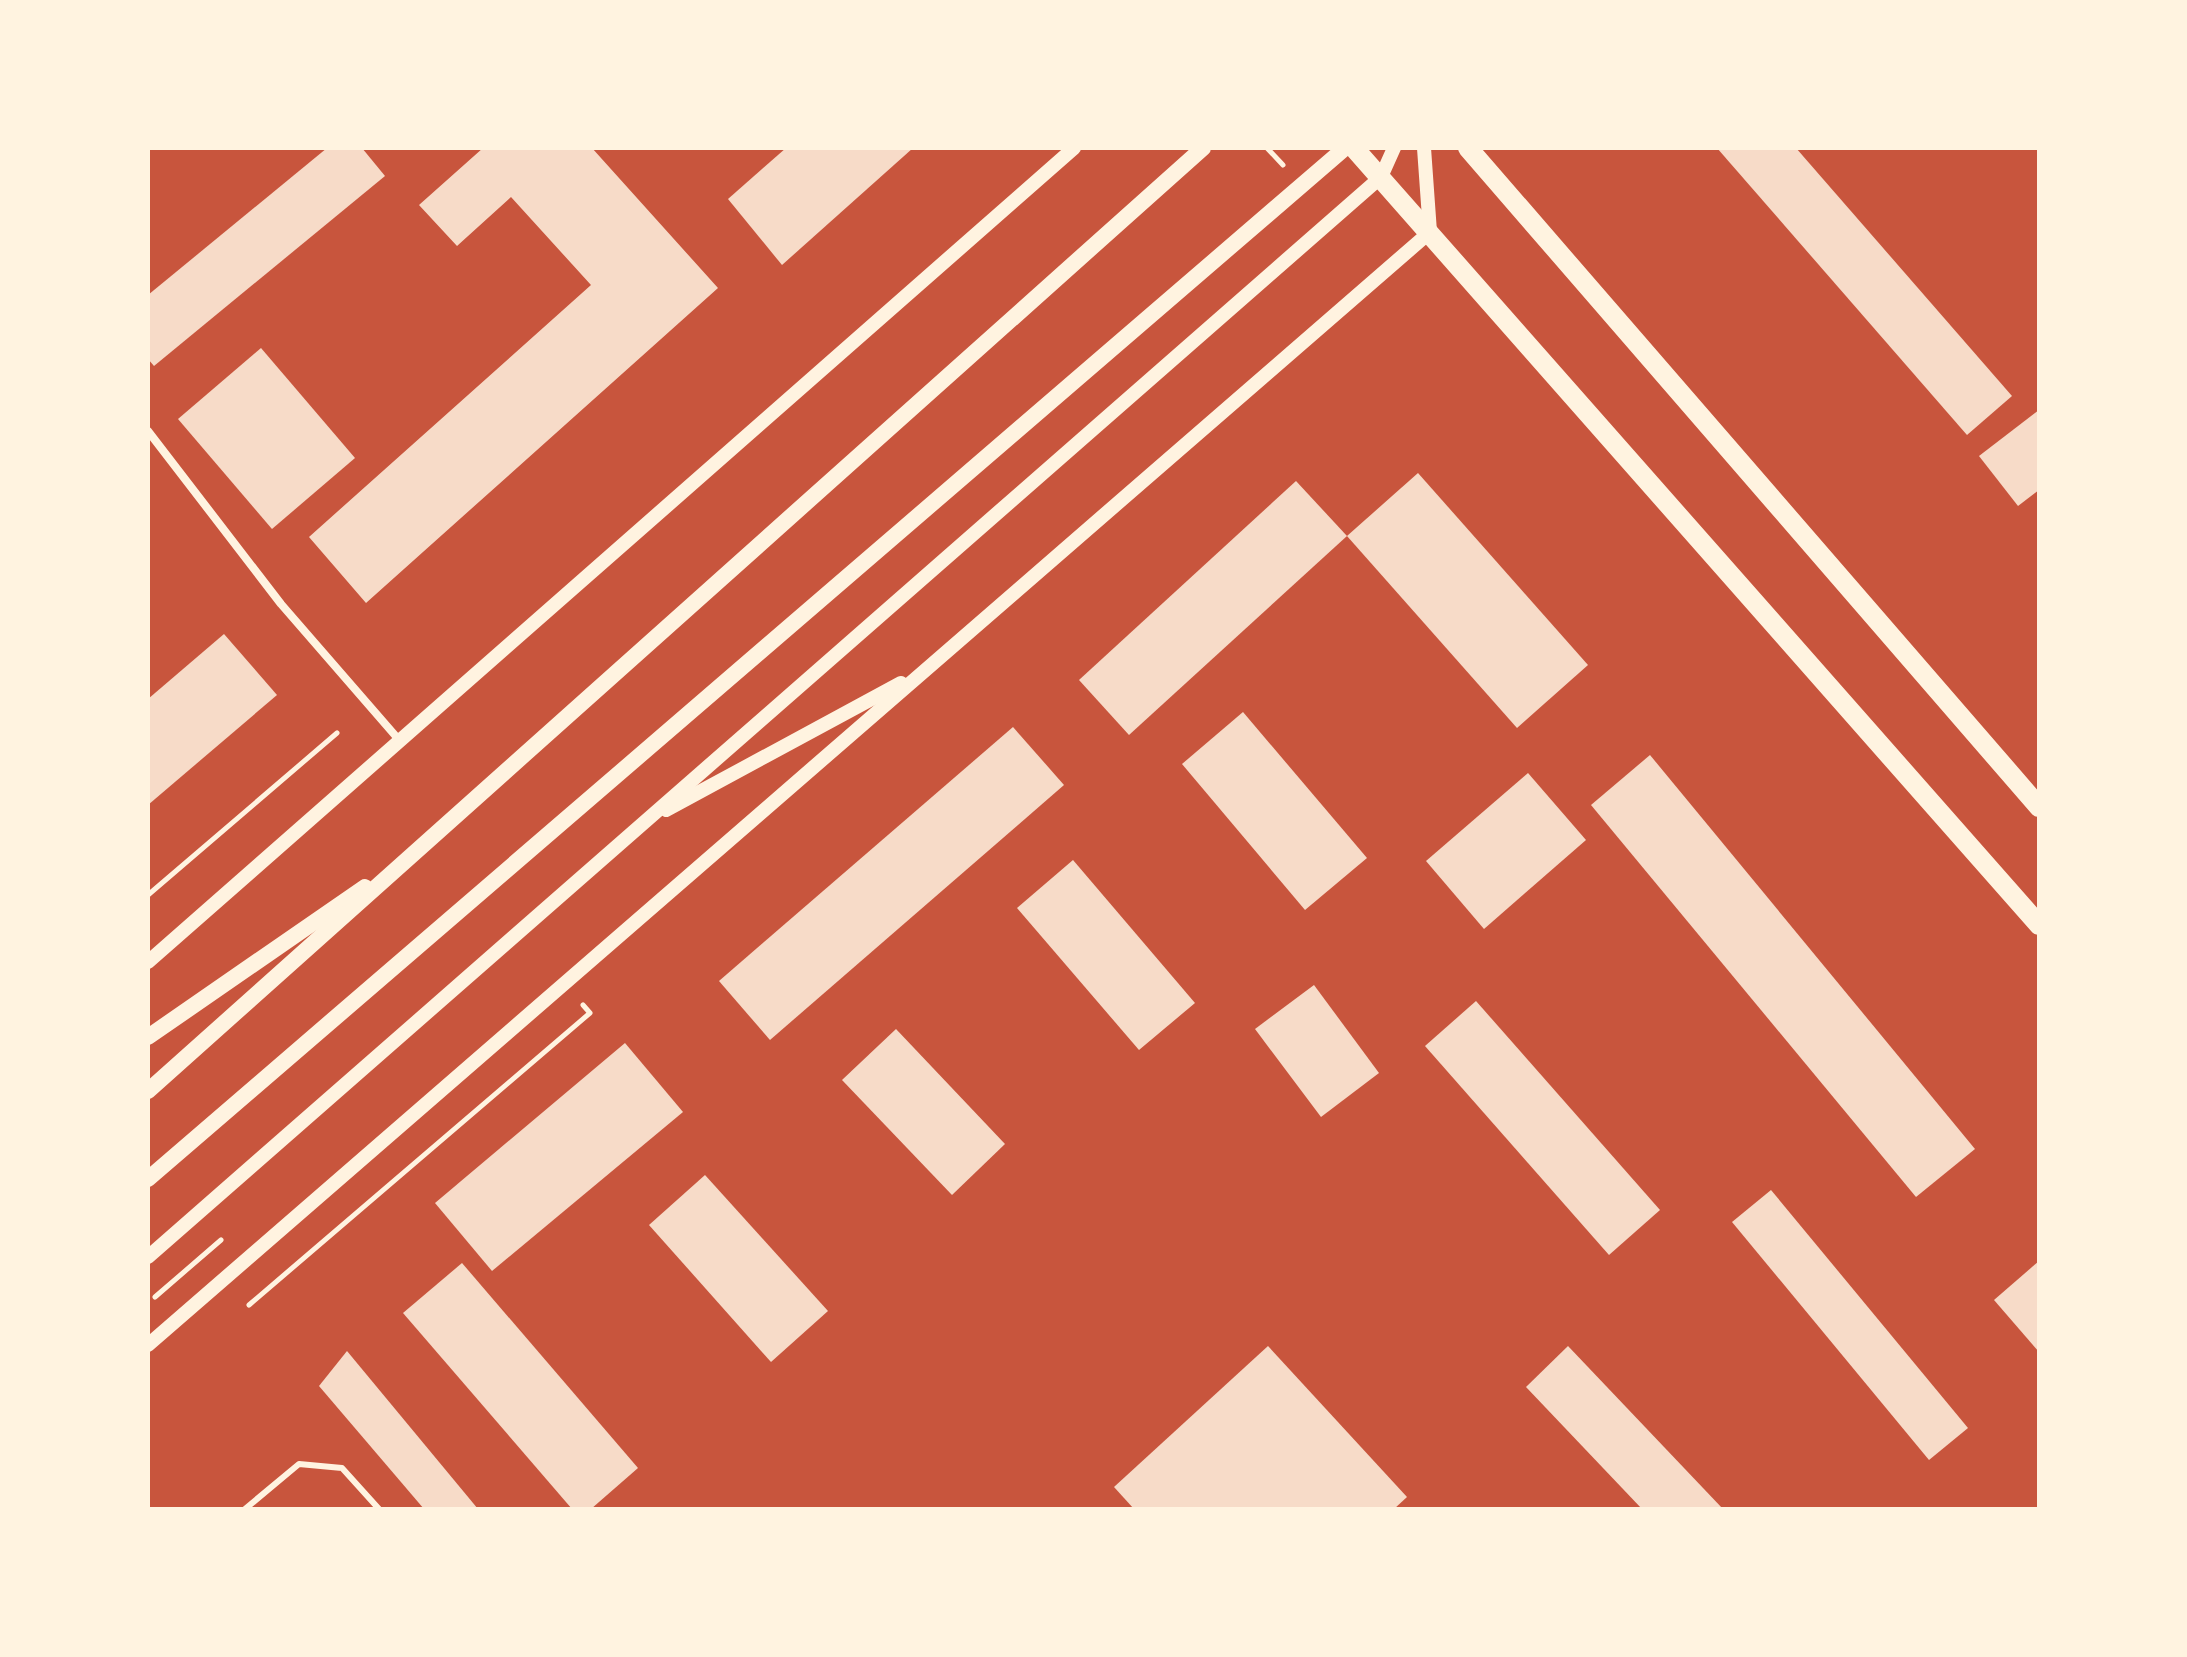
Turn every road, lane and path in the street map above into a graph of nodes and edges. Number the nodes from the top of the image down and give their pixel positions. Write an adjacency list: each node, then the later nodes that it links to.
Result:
1 (1074, 148): 13 (street)
2 (1203, 148): 16 (main road)
3 (1345, 148): 22 (main road)
4 (1354, 148): 8 (main road)
5 (1394, 148): 8 (street)
6 (1424, 148): 9 (street)
7 (1468, 148): 14 (main road)
8 (1381, 177): 9 (main road); 15 (street)
9 (1430, 232): 11 (street); 18 (main road)
10 (148, 431): 13 (street)
11 (925, 670): 15 (street); 26 (street)
12 (337, 733): 17 (path)
13 (400, 741): 19 (street)
14 (2039, 807)
15 (645, 821): 24 (street)
16 (422, 847): 20 (main road); 21 (main road)
17 (148, 895)
18 (2039, 925)
19 (148, 962)
20 (148, 1037)
21 (148, 1091)
22 (148, 1179)
23 (225, 1236): 25 (path)
24 (148, 1257)
25 (155, 1297)
26 (148, 1345)
27 (245, 1509): 28 (lane)
28 (379, 1509)

